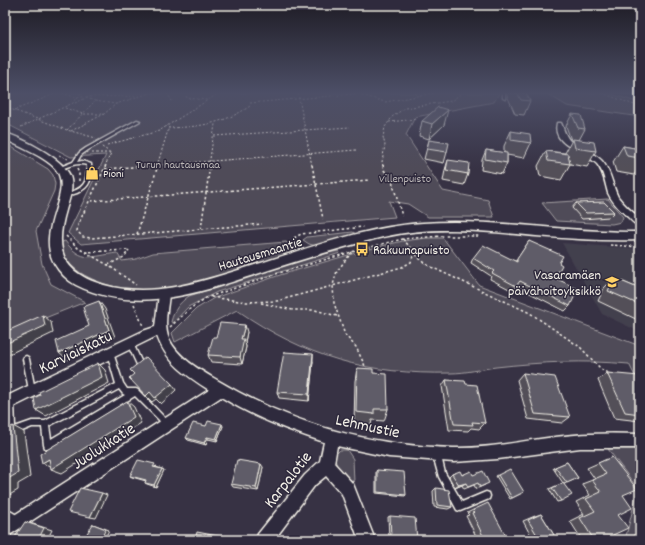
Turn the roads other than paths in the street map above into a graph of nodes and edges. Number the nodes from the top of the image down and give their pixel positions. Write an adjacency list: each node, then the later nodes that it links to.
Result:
1 (138, 121): 4 (lane)
2 (559, 124): 7 (street)
3 (5, 136): 5 (street)
4 (74, 163): 5 (lane); 6 (lane)
5 (62, 168): 6 (street, Hautausmaantie)
6 (65, 195): 9 (street, Hautausmaantie)
7 (640, 223)
8 (640, 236): 9 (street, Hautausmaantie)
9 (164, 294): 10 (street, Lehmustie)
10 (161, 330): 11 (street, Karviaiskatu); 16 (street, Lehmustie)
11 (130, 343): 12 (street, Karviaiskatu); 14 (lane)
12 (110, 353): 15 (lane); 17 (street, Karviaiskatu)
13 (26, 360): 17 (lane)
14 (140, 365)
15 (120, 385): 18 (lane); 20 (lane)
16 (220, 390): 21 (street, Juolukkatie); 22 (street, Lehmustie)
17 (32, 391): 19 (street, Karviaiskatu)
18 (136, 392): 20 (lane); 21 (lane)
19 (8, 402): 20 (lane)
20 (45, 424)
21 (166, 425): 28 (street, Juolukkatie)
22 (332, 437): 24 (street, Lehmustie); 25 (street, Karpalotie)
23 (640, 441): 24 (street, Lehmustie)
24 (436, 454): 26 (lane)
25 (326, 465): 30 (street, Karpalotie); 31 (street)
26 (486, 496)
27 (5, 512): 28 (lane)
28 (18, 521): 29 (street, Juolukkatie)
29 (5, 530)
30 (264, 540)
31 (367, 540)

